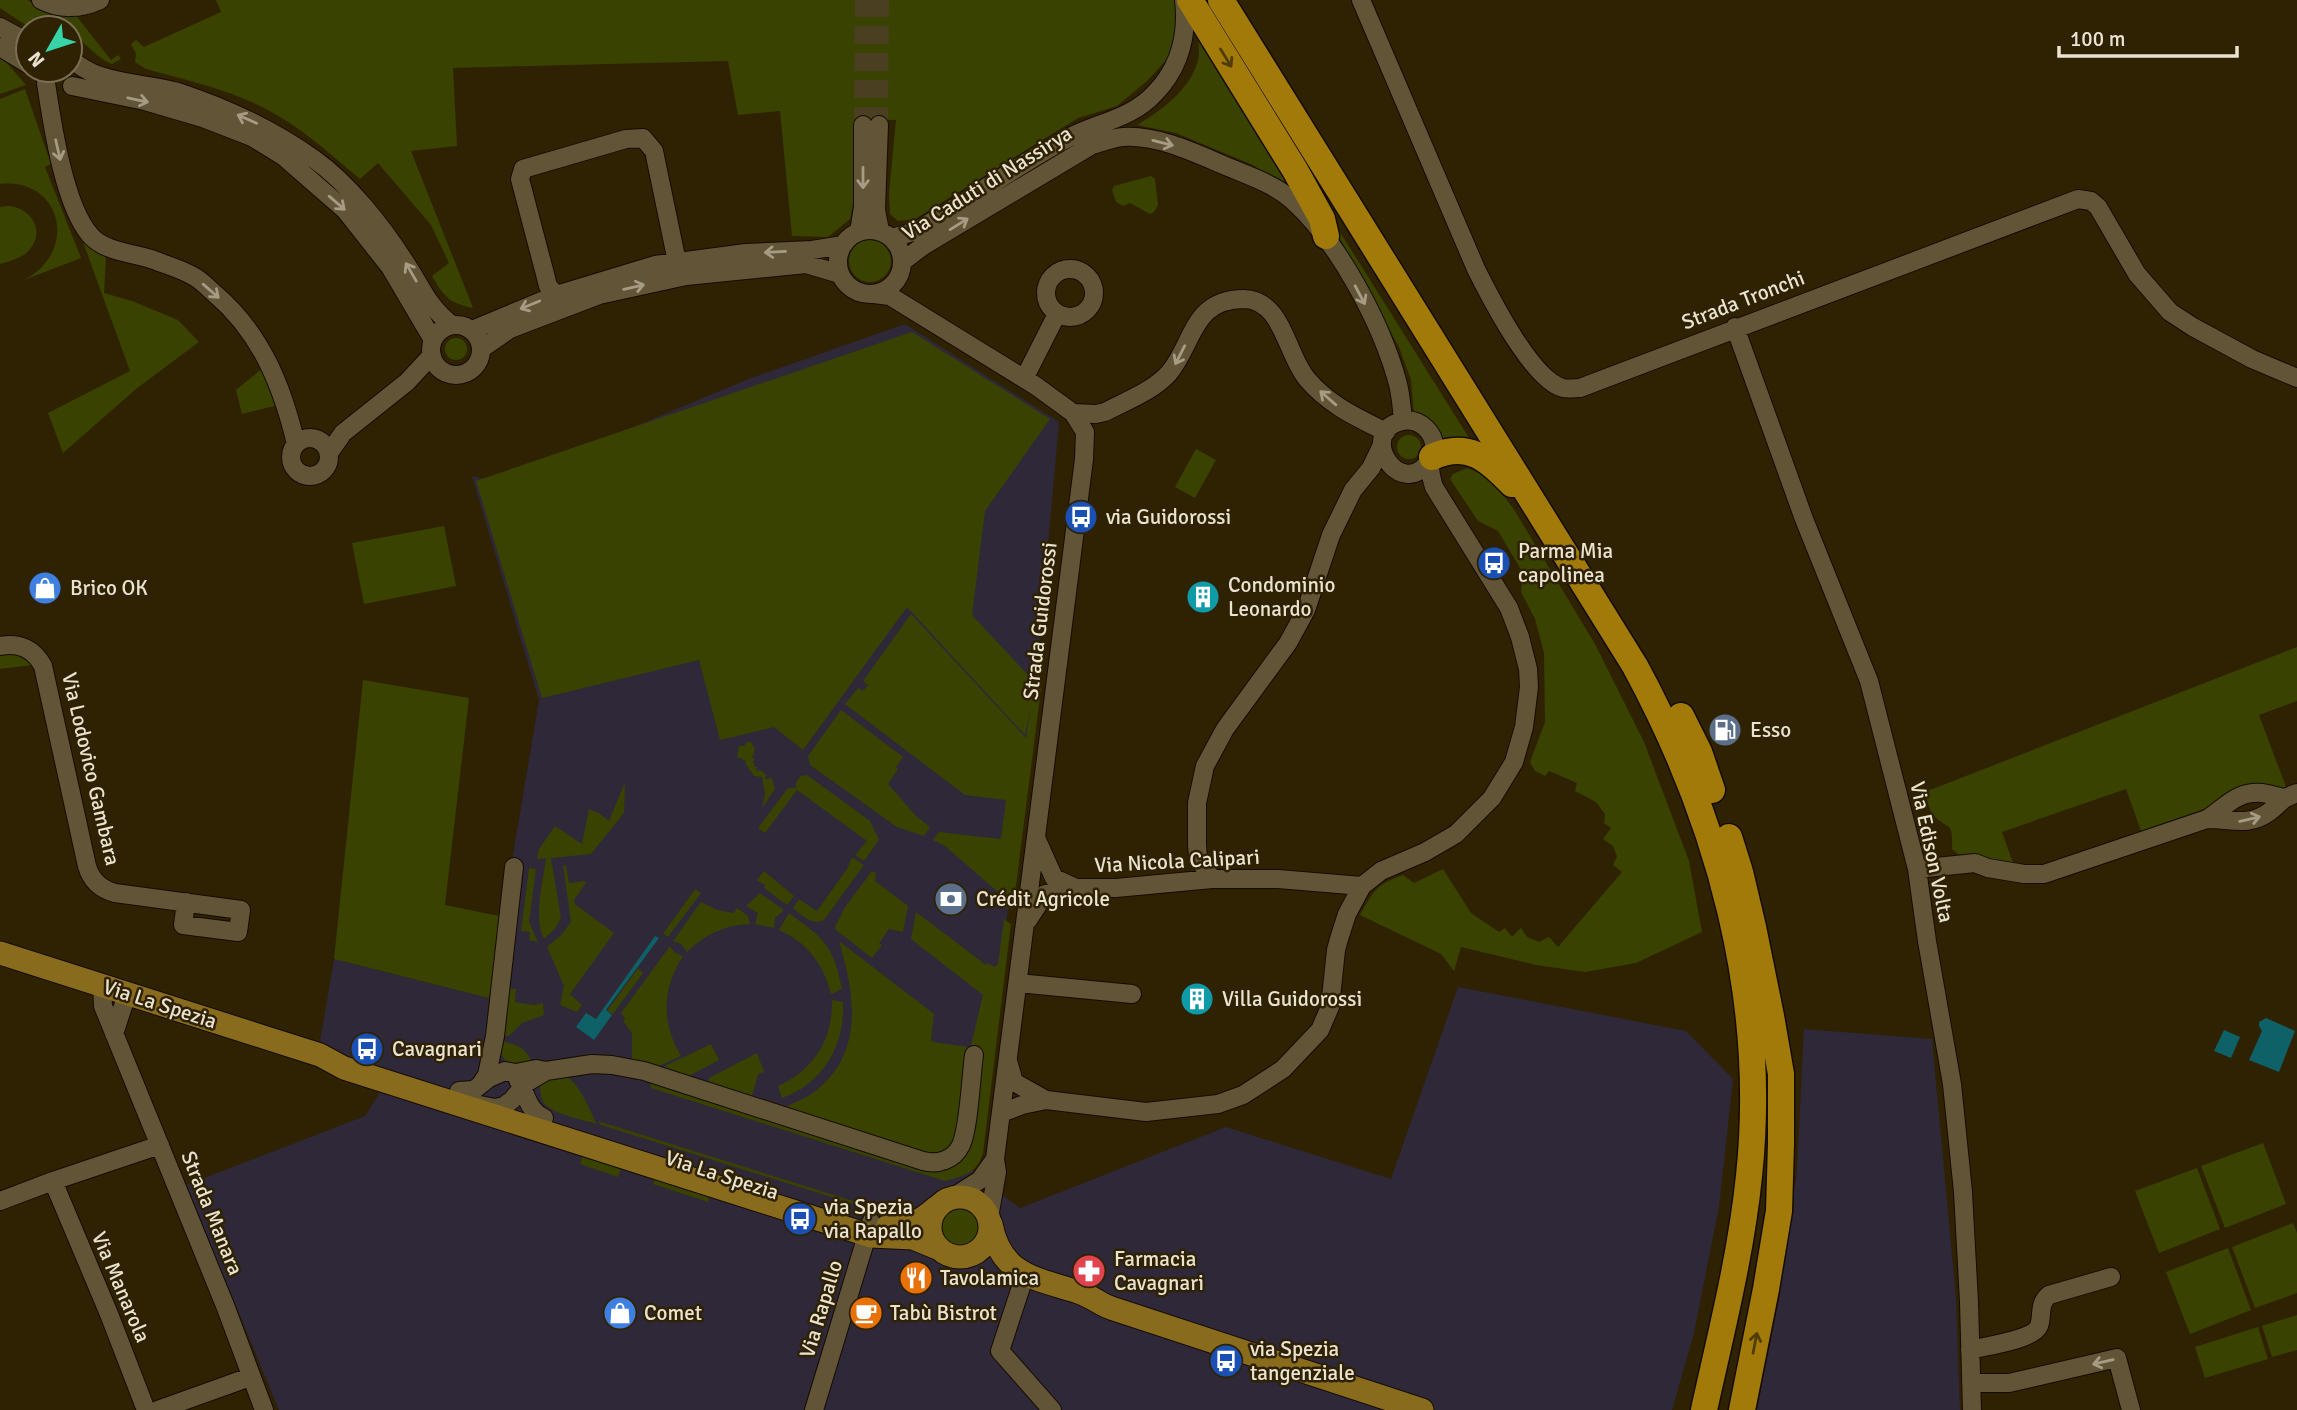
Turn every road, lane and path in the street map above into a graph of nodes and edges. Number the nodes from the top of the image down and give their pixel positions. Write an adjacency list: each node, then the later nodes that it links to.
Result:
1 (41, 0): 2 (street)
2 (100, 0)
3 (1184, 0): 13 (street)
4 (1190, 0): 14 (highway, one-way to 14)
5 (1221, 0): 37 (highway)
6 (1242, 0): 54 (highway)
7 (1361, 0): 24 (street, Strada Tronchi)
8 (84, 68): 23 (street, one-way to 8)
9 (42, 84): 33 (street, one-way to 33)
10 (49, 84): 11 (street)
11 (72, 86): 27 (street, one-way to 27)
12 (859, 232): 13 (street); 13 (street, one-way to 12); 15 (street)
13 (886, 235): 17 (street)
14 (1326, 236): 17 (street, Via Caduti di Nassirya, one-way to 14); 31 (street, Via Caduti di Nassirya, one-way to 31)
15 (843, 244): 16 (street, one-way to 16); 18 (street)
16 (677, 262): 20 (street); 20 (street)
17 (900, 271): 19 (street); 21 (street)
18 (840, 274): 19 (street); 26 (street, one-way to 18)
19 (874, 294): 21 (street)
20 (556, 295): 25 (street, one-way to 25)
21 (915, 312): 28 (street)
22 (1057, 314): 28 (street)
23 (452, 325): 25 (street); 27 (street)
24 (1735, 327): 29 (street, Strada Tronchi); 44 (street, Via Edison Volta)
25 (472, 330): 26 (street)
26 (481, 349): 27 (street)
27 (436, 355): 34 (street)
28 (1024, 379): 30 (street)
29 (2297, 379)
30 (1073, 413): 32 (street, one-way to 30); 41 (street, Strada Guidorossi)
31 (1403, 421): 32 (street); 35 (street)
32 (1384, 438): 35 (street); 36 (street)
33 (296, 444): 34 (street); 34 (street)
34 (325, 447)
35 (1418, 465): 36 (street); 37 (highway); 48 (street)
36 (1353, 490): 42 (street)
37 (1594, 599): 60 (highway)
38 (0, 646): 50 (street, Via Lodovico Gambara)
39 (2291, 795): 40 (street); 40 (street, one-way to 39)
40 (2207, 819): 44 (street)
41 (1036, 836): 49 (street, Via Nicola Calipari); 52 (street, Strada Guidorossi)
42 (1198, 858): 45 (street); 46 (street)
43 (514, 867): 63 (street)
44 (1917, 869): 80 (street, Via Edison Volta)
45 (1212, 879): 46 (street, Via Nicola Calipari); 47 (street, Via Nicola Calipari)
46 (1185, 881): 49 (street, Via Nicola Calipari)
47 (1320, 884): 48 (street, Via Nicola Calipari); 51 (street)
48 (1362, 886): 51 (street)
49 (1079, 888): 52 (street, Via Nicola Calipari)
50 (186, 902)
51 (1347, 914): 65 (street)
52 (1025, 927): 55 (street, Strada Guidorossi)
53 (0, 953): 56 (main road, Via La Spezia)
54 (1763, 981): 91 (highway); 92 (highway, one-way to 54)
55 (1018, 983): 58 (street); 62 (street, Strada Guidorossi)
56 (102, 986): 57 (main road, Via La Spezia); 59 (street, Strada Manara)
57 (127, 993): 59 (street); 64 (main road, Via La Spezia)
58 (1132, 994)
59 (114, 1034): 68 (street, Strada Manara)
60 (1750, 1034): 89 (highway); 90 (highway)
61 (974, 1055): 63 (street)
62 (1008, 1061): 65 (street); 66 (street, Strada Guidorossi)
63 (510, 1085): 64 (main road, Via La Spezia); 67 (main road, Via La Spezia)
64 (456, 1097): 67 (main road, Via La Spezia)
65 (1046, 1100): 66 (street)
66 (1001, 1113): 69 (street, Strada Guidorossi)
67 (544, 1125): 71 (main road, Via La Spezia); 71 (main road, Via La Spezia)
68 (160, 1145): 70 (street); 81 (street, Strada Manara)
69 (995, 1159): 73 (street); 74 (street, Strada Guidorossi)
70 (53, 1181): 72 (street); 83 (street, Via Manarola)
71 (740, 1190): 75 (main road, Via La Spezia)
72 (0, 1201)
73 (945, 1203): 74 (main road); 75 (main road, Via La Spezia); 76 (main road)
74 (990, 1221): 76 (main road); 79 (main road, Via La Spezia)
75 (870, 1228): 76 (main road, Via La Spezia); 86 (street, Via Rapallo)
76 (949, 1253): 78 (main road, Via La Spezia)
77 (2111, 1277): 80 (street)
78 (1022, 1284): 79 (main road, Via La Spezia); 87 (street)
79 (1111, 1308): 88 (main road, Via La Spezia)
80 (1970, 1350): 82 (street, Via Edison Volta)
81 (250, 1377): 84 (street); 85 (street, Strada Manara)
82 (1971, 1382): 93 (street, Via Edison Volta); 94 (street, one-way to 82)
83 (146, 1410)
84 (158, 1410)
85 (264, 1410)
86 (814, 1410)
87 (1052, 1410)
88 (1422, 1410)
89 (1687, 1410)
90 (1704, 1410)
91 (1720, 1410)
92 (1742, 1410)
93 (1972, 1410)
94 (2131, 1410)

